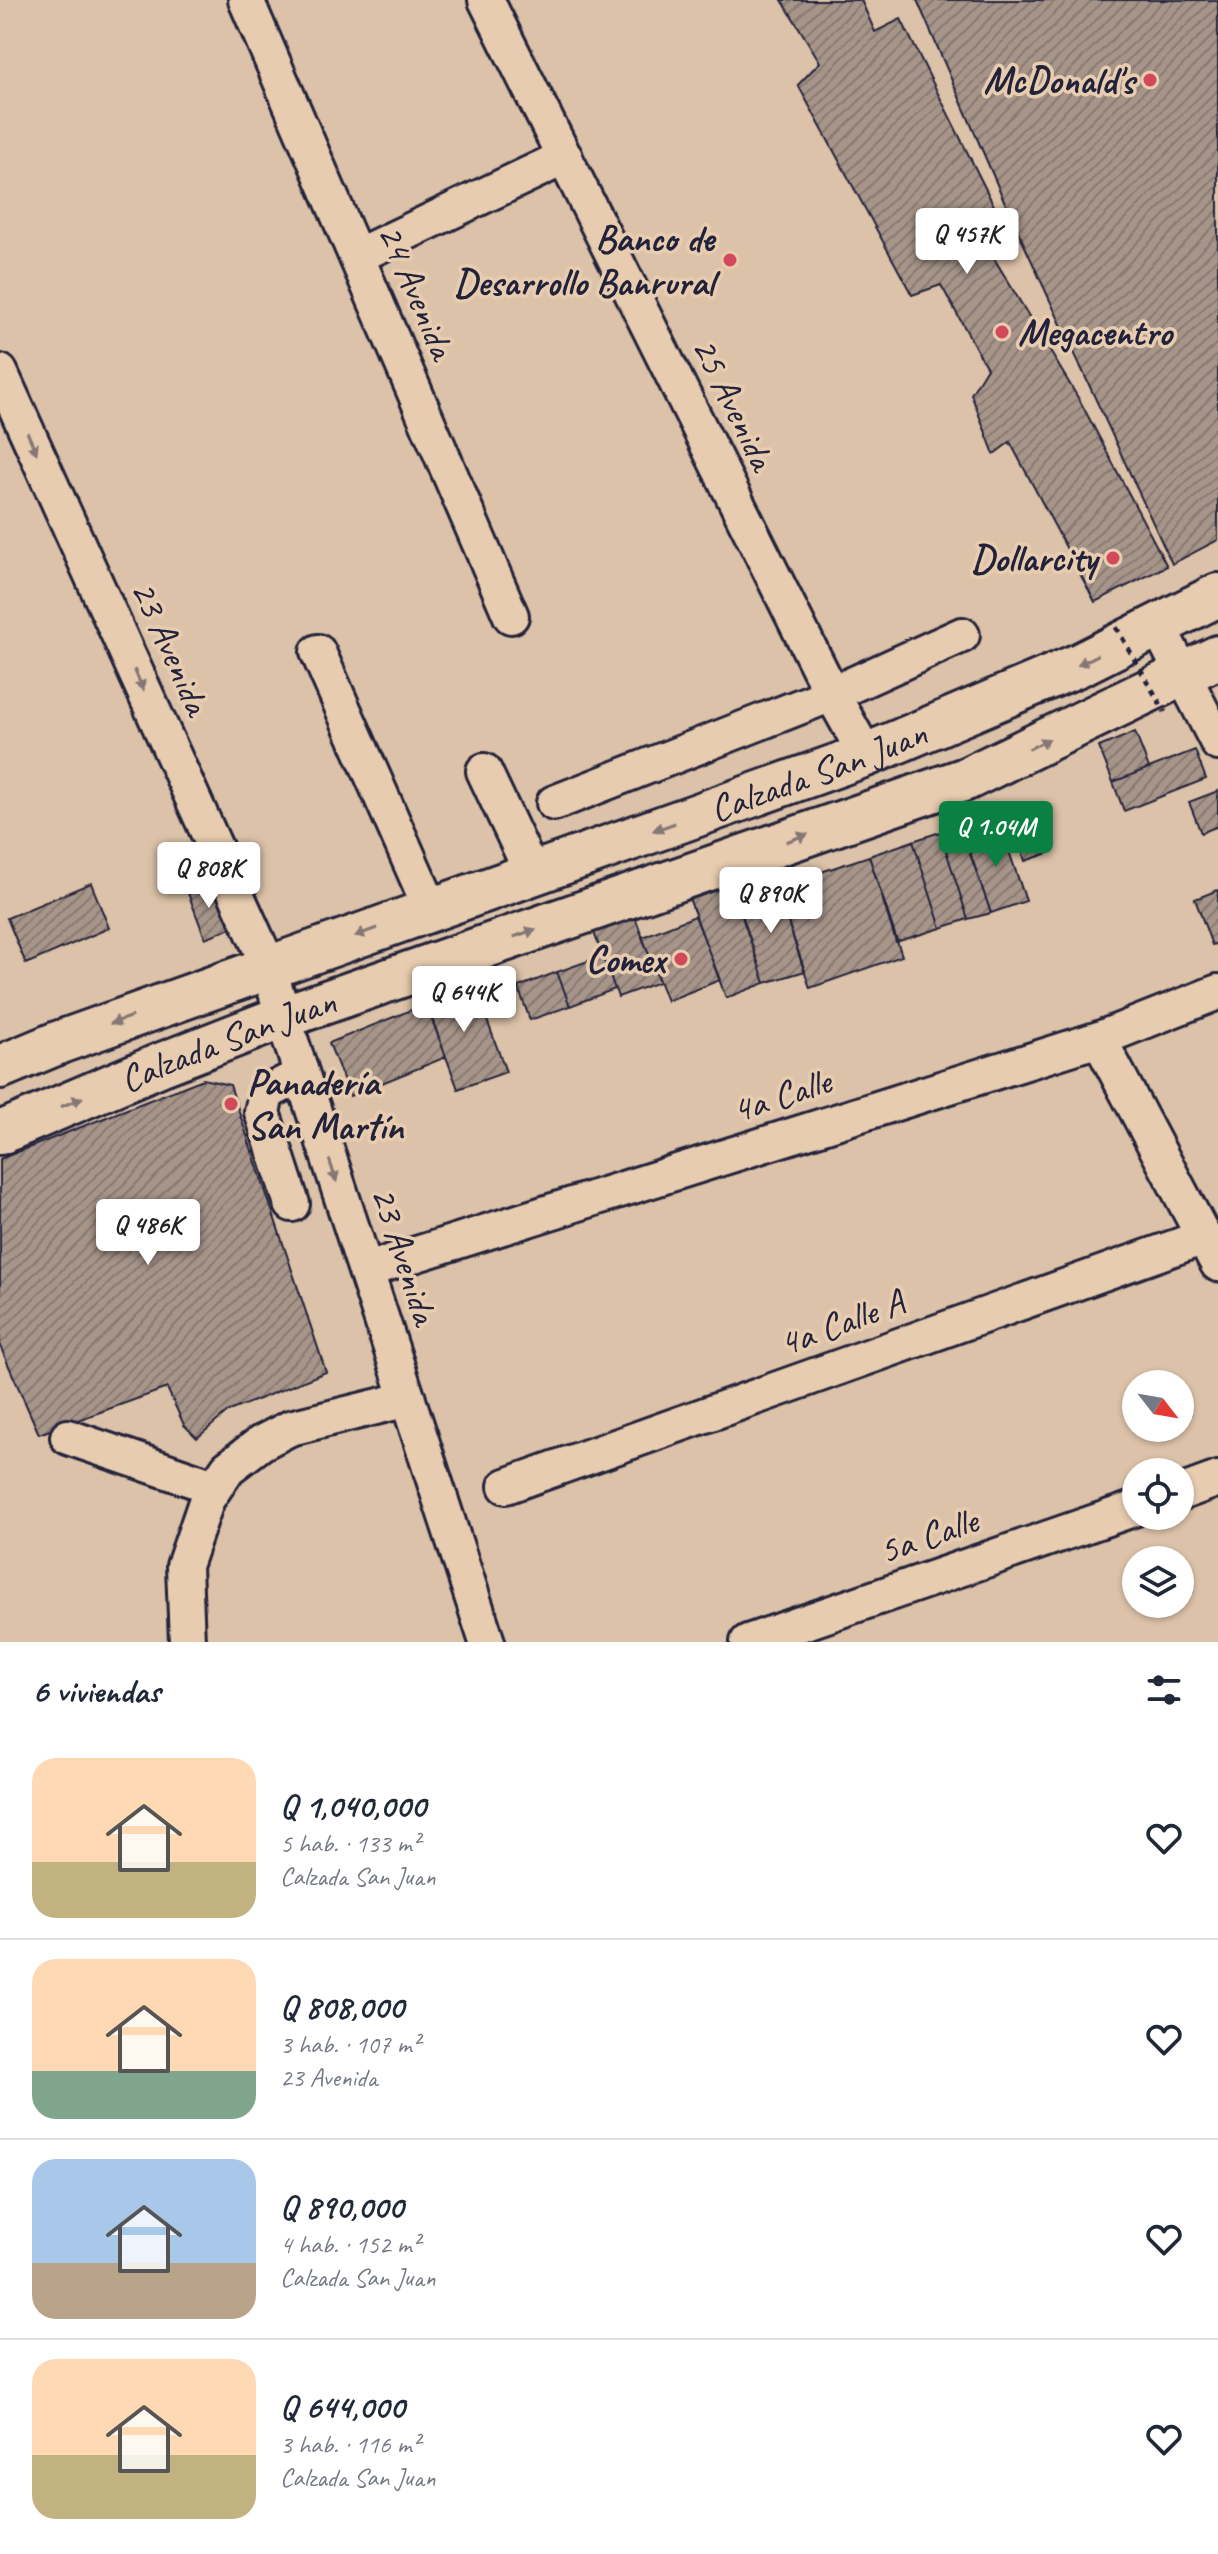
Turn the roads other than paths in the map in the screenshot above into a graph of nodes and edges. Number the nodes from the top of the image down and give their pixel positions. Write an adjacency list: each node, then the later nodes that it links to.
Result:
1 (246, 0): 4 (street, 24 Avenida)
2 (486, 0): 3 (street, 25 Avenida)
3 (565, 157): 4 (street); 12 (street, 25 Avenida)
4 (357, 256): 7 (street, 24 Avenida)
5 (0, 372): 19 (street, 23 Avenida, one-way to 19)
6 (1218, 595): 8 (main road, Calzada San Juan)
7 (511, 616)
8 (1157, 624): 11 (street); 14 (main road, Calzada San Juan, one-way to 14)
9 (962, 635): 12 (street)
10 (318, 652): 18 (street)
11 (1201, 665): 13 (street); 21 (main road, Calzada San Juan, one-way to 11)
12 (832, 694): 14 (street, 25 Avenida); 16 (street)
13 (1218, 743)
14 (866, 755): 17 (main road, Calzada San Juan, one-way to 17)
15 (484, 771): 17 (street)
16 (554, 803)
17 (532, 873): 18 (main road, Calzada San Juan)
18 (431, 909): 19 (main road, Calzada San Juan, one-way to 19)
19 (269, 967): 21 (street, 23 Avenida); 23 (main road, Calzada San Juan, one-way to 23)
20 (1218, 992): 22 (street, 4a Calle)
21 (283, 1017): 24 (street, 23 Avenida); 25 (main road, Calzada San Juan, one-way to 21)
22 (1099, 1039): 27 (street); 28 (street, 4a Calle)
23 (0, 1067)
24 (301, 1075): 26 (street); 28 (street, 23 Avenida, one-way to 28)
25 (0, 1133)
26 (292, 1204)
27 (1211, 1251): 32 (street, 4a Calle A)
28 (366, 1270): 29 (street, 23 Avenida)
29 (408, 1399): 33 (street); 37 (street, 23 Avenida)
30 (68, 1437): 33 (street)
31 (1218, 1479): 34 (street)
32 (506, 1486)
33 (214, 1487): 36 (street)
34 (1194, 1488)
35 (1122, 1513): 38 (street, 5a Calle)
36 (187, 1642)
37 (487, 1642)
38 (748, 1642)

